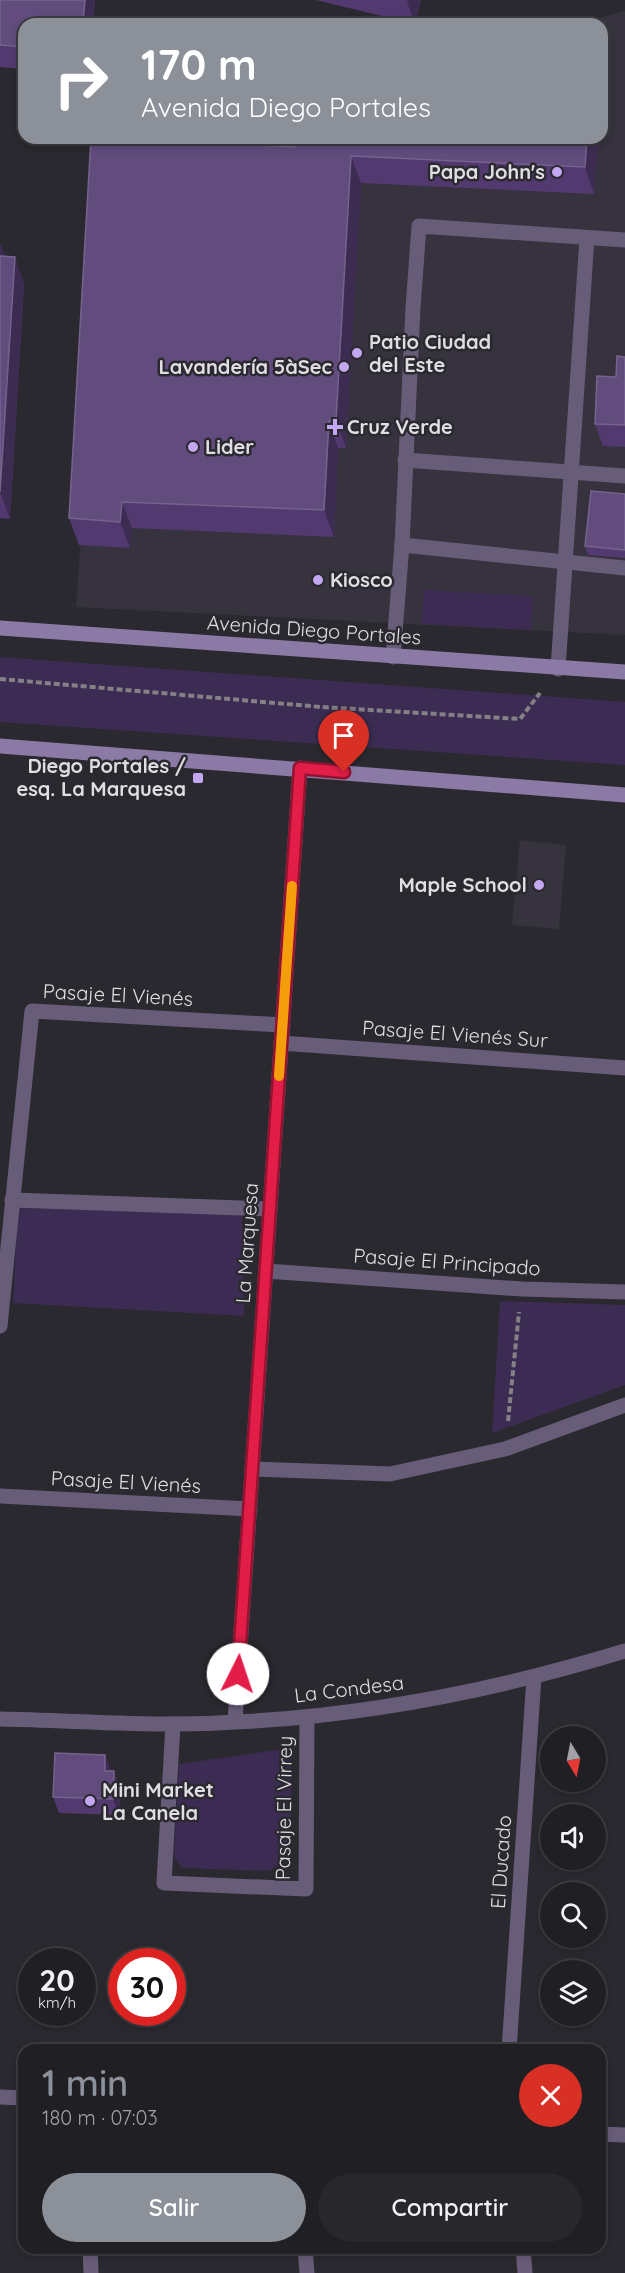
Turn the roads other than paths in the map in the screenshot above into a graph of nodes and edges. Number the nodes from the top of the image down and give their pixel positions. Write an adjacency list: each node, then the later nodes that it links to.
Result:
1 (587, 238): 2 (street); 3 (street); 4 (street)
2 (625, 240)
3 (405, 460): 4 (street); 6 (street)
4 (572, 471): 5 (street); 7 (street)
5 (625, 476)
6 (402, 546): 7 (street); 10 (street)
7 (564, 562): 8 (street); 11 (street)
8 (625, 568)
9 (0, 628): 10 (street, Avenida Diego Portales)
10 (393, 657): 11 (street, Avenida Diego Portales)
11 (556, 668): 12 (street, Avenida Diego Portales)
12 (625, 672)
13 (0, 747): 14 (street)
14 (300, 768): 15 (street); 16 (street, La Marquesa)
15 (624, 794)
16 (283, 1025): 17 (street, La Marquesa); 19 (street, Pasaje El Vienés)
17 (281, 1043): 18 (street, Pasaje El Vienés Sur); 20 (street, La Marquesa)
18 (625, 1068)
19 (12, 1200): 20 (street); 23 (street, Pasaje El Vienés)
20 (270, 1209): 21 (street, La Marquesa)
21 (266, 1271): 22 (street, Pasaje El Principado); 25 (street, La Marquesa)
22 (625, 1292)
23 (0, 1326)
24 (625, 1405): 25 (street)
25 (252, 1469): 27 (street, La Marquesa)
26 (0, 1496): 27 (street, Pasaje El Vienés)
27 (250, 1509): 32 (street, La Marquesa)
28 (625, 1651): 29 (street, La Condesa)
29 (534, 1677): 30 (street, La Condesa); 34 (street, El Ducado)
30 (307, 1717): 32 (street, La Condesa); 33 (street, Pasaje El Virrey)
31 (0, 1719): 33 (street, La Condesa)
32 (235, 1721): 33 (street, La Condesa)
33 (173, 1724)
34 (509, 2044)
35 (0, 2097): 36 (street)
36 (18, 2098)
37 (606, 2134): 38 (street)
38 (625, 2135)
39 (90, 2254): 42 (street)
40 (305, 2254): 43 (street)
41 (523, 2254): 44 (street)
42 (92, 2273)
43 (307, 2273)
44 (525, 2273)

